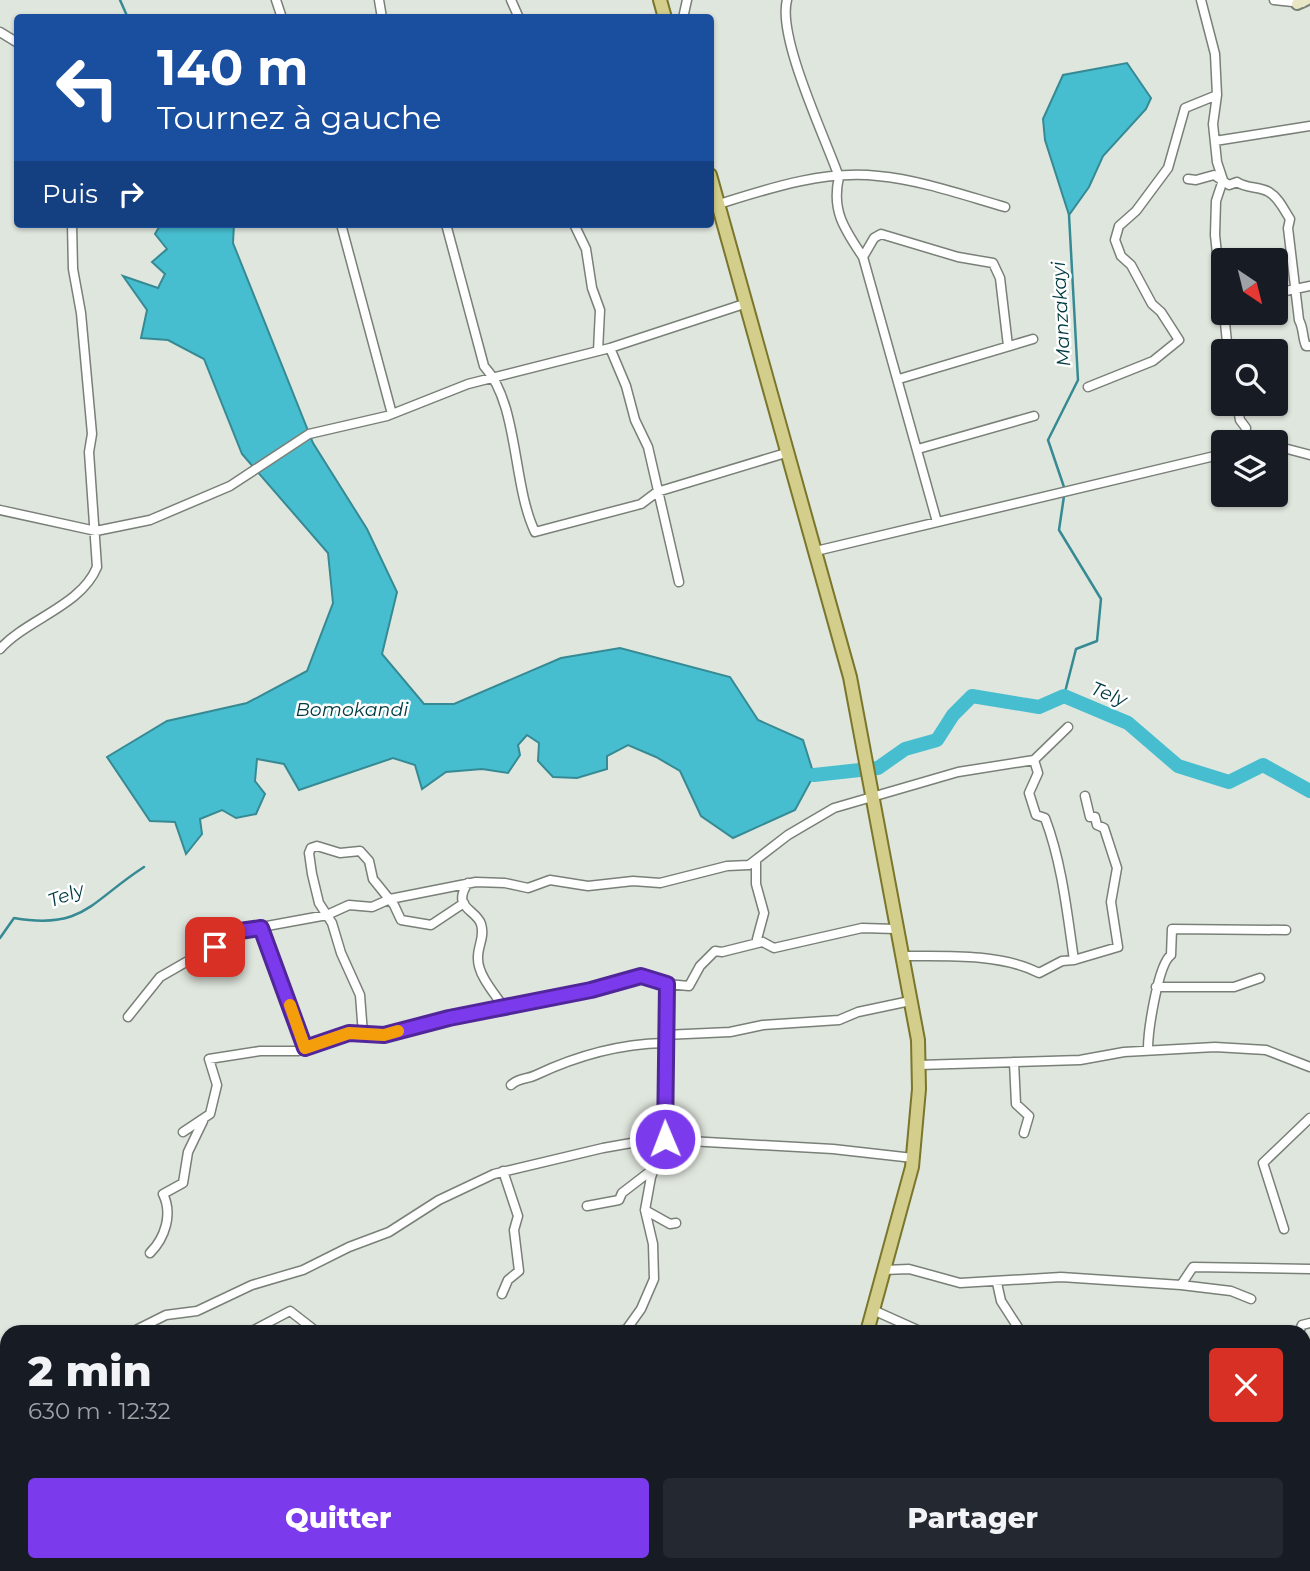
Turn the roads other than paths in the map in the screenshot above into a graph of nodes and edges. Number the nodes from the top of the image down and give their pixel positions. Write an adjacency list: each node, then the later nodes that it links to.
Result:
1 (788, 0): 8 (street)
2 (1201, 0): 5 (street)
3 (1274, 0): 4 (street)
4 (1305, 2)
5 (1217, 95): 7 (street); 31 (street)
6 (1310, 126): 7 (street)
7 (1214, 141): 10 (street)
8 (839, 177): 12 (street); 13 (street); 19 (street)
9 (1188, 179): 10 (street)
10 (1223, 180): 18 (street); 21 (street)
11 (714, 188): 12 (main road)
12 (719, 204): 23 (main road)
13 (1005, 207)
14 (72, 228): 42 (street)
15 (342, 228): 32 (street)
16 (447, 228): 29 (street)
17 (576, 228): 28 (street)
18 (1216, 248)
19 (863, 257): 25 (street); 30 (street)
20 (1310, 286): 21 (street)
21 (1296, 289): 22 (street); 26 (street)
22 (1288, 291)
23 (747, 303): 27 (street); 36 (main road)
24 (1032, 339): 25 (street)
25 (1008, 346): 30 (street)
26 (1310, 346)
27 (610, 348): 28 (street); 39 (street)
28 (598, 351): 29 (street)
29 (494, 377): 32 (street); 39 (street)
30 (899, 379): 34 (street)
31 (1088, 387)
32 (392, 414): 42 (street)
33 (1034, 416): 34 (street)
34 (918, 449): 41 (street)
35 (1288, 449): 37 (street)
36 (789, 452): 39 (street); 43 (main road)
37 (1310, 455)
38 (1211, 457): 41 (street)
39 (657, 492): 44 (street)
40 (0, 510): 42 (street)
41 (937, 522): 43 (street)
42 (96, 531): 45 (street)
43 (816, 551): 48 (main road)
44 (679, 582)
45 (0, 649)
46 (1068, 727): 47 (street)
47 (1034, 760): 48 (street); 60 (street)
48 (871, 793): 50 (street); 56 (main road)
49 (1085, 796): 60 (street)
50 (756, 860): 51 (street); 58 (street)
51 (468, 883): 52 (street); 53 (street)
52 (390, 899): 53 (street); 54 (street); 54 (street)
53 (464, 903): 65 (street)
54 (327, 915): 55 (street); 67 (street)
55 (261, 928): 66 (street); 69 (street)
56 (896, 929): 58 (street); 59 (main road)
57 (1286, 930): 63 (street)
58 (762, 942): 62 (street)
59 (901, 956): 60 (street); 64 (main road)
60 (1074, 960)
61 (1260, 978): 63 (street)
62 (667, 984): 65 (street); 68 (street)
63 (1156, 988): 70 (street)
64 (910, 1001): 68 (street); 72 (main road)
65 (503, 1006): 67 (street)
66 (128, 1017)
67 (363, 1034): 69 (street)
68 (664, 1039): 74 (street); 79 (street)
69 (305, 1048): 75 (street)
70 (1148, 1049): 71 (street); 73 (street)
71 (1014, 1062): 72 (street); 78 (street)
72 (919, 1065): 80 (main road)
73 (1310, 1067)
74 (511, 1085)
75 (204, 1118): 77 (street); 89 (street)
76 (1310, 1118): 88 (street)
77 (183, 1132)
78 (1024, 1133)
79 (665, 1139): 80 (street); 81 (street); 82 (street)
80 (913, 1158): 91 (main road)
81 (503, 1171): 85 (street); 97 (street)
82 (651, 1177): 83 (street); 84 (street)
83 (587, 1206)
84 (645, 1210): 87 (street); 100 (street)
85 (518, 1216): 86 (street); 94 (street)
86 (509, 1220)
87 (676, 1223)
88 (1284, 1228)
89 (150, 1253)
90 (1310, 1269): 93 (street)
91 (884, 1270): 92 (street); 96 (main road)
92 (997, 1283): 93 (street); 103 (street)
93 (1181, 1285): 95 (street)
94 (502, 1294)
95 (1251, 1299)
96 (873, 1310): 101 (main road); 102 (street)
97 (146, 1325)
98 (263, 1325): 99 (street)
99 (308, 1325)
100 (629, 1325)
101 (869, 1325)
102 (906, 1325)
103 (1016, 1325)

